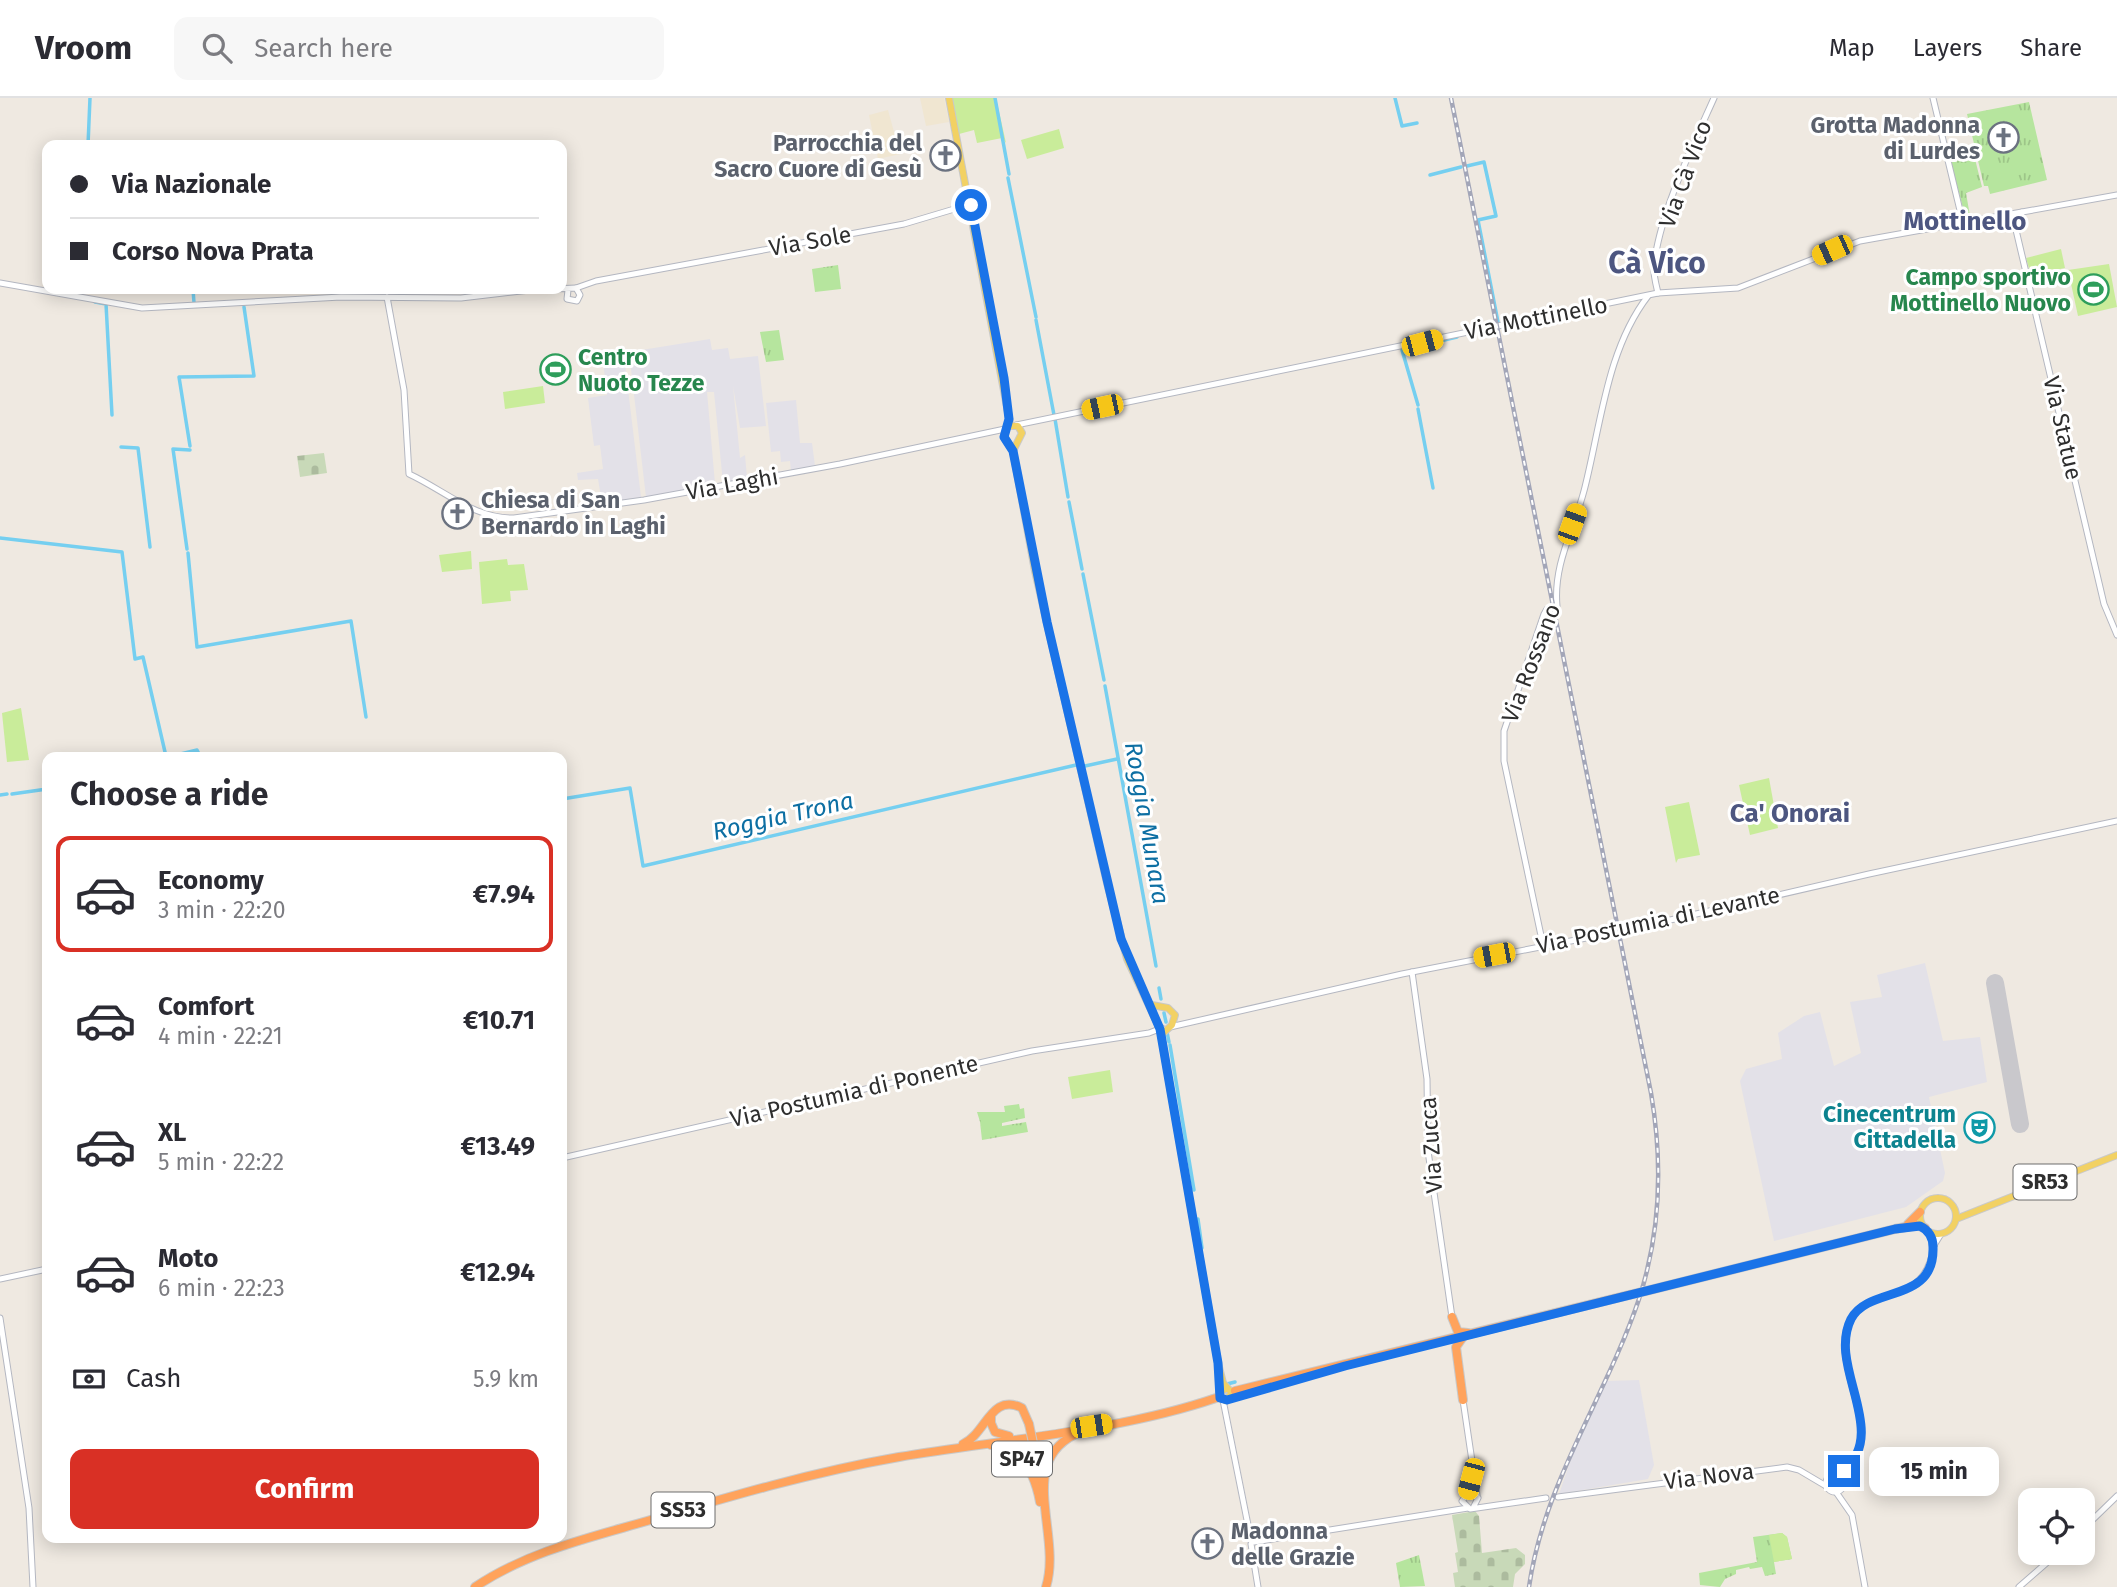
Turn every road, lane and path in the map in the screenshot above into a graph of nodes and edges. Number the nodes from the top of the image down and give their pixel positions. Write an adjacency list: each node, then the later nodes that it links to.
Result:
1 (949, 98): 5 (main road)
2 (1714, 98): 13 (main road, Via Cà Vico)
3 (1933, 98): 7 (main road)
4 (2117, 195): 6 (main road, Via Mottinello)
5 (965, 206): 9 (main road, Via Sole); 24 (main road)
6 (2014, 219): 7 (main road, Via Mottinello); 27 (main road, Via Statue)
7 (1962, 223): 13 (main road, Via Mottinello)
8 (0, 283): 11 (main road)
9 (588, 285): 10 (main road, Via Sole); 19 (main road)
10 (576, 288): 12 (main road, Via Sole); 19 (main road)
11 (42, 290)
12 (568, 290): 17 (main road)
13 (1658, 293): 21 (main road, Via Mottinello)
14 (62, 294): 22 (main road)
15 (496, 294): 22 (main road)
16 (562, 294): 20 (main road)
17 (567, 294)
18 (567, 294): 20 (main road)
19 (580, 295): 20 (main road)
20 (566, 297)
21 (1643, 297): 23 (main road, Via Rossano); 23 (main road); 24 (main road, Via Mottinello)
22 (388, 299): 24 (main road, Via Laghi)
23 (1640, 306): 30 (main road, Via Rossano)
24 (1010, 428): 25 (main road); 25 (main road); 26 (main road)
25 (1016, 443): 26 (main road)
26 (1013, 451): 32 (main road)
27 (2115, 624): 28 (main road, Via Statue)
28 (2117, 635)
29 (2117, 821): 30 (main road, Via Postumia di Levante)
30 (1543, 945): 31 (main road, Via Postumia di Levante)
31 (1412, 972): 34 (main road, Via Postumia di Levante); 50 (main road, Via Zucca)
32 (1158, 1012): 33 (main road); 35 (main road)
33 (1175, 1019): 34 (main road, Via Postumia di Levante); 35 (main road)
34 (1185, 1022): 35 (main road, Via Postumia di Levante)
35 (1162, 1026): 36 (main road); 37 (main road)
36 (1150, 1033): 37 (main road); 39 (main road, Via Postumia di Ponente)
37 (1161, 1040): 57 (main road)
38 (2117, 1154): 41 (main road, SR53)
39 (567, 1157)
40 (1955, 1209): 41 (main road, SR53); 42 (main road, SR53); 43 (main road)
41 (1972, 1210): 43 (main road, SR53)
42 (1920, 1212): 44 (highway, SR53); 45 (main road)
43 (1956, 1219): 46 (main road, SR53)
44 (1895, 1229): 45 (highway, SR53); 52 (highway, SR53, bridge)
45 (1926, 1230): 46 (main road, SR53); 47 (main road)
46 (1941, 1234): 47 (main road)
47 (1933, 1247): 64 (main road, Via Nova)
48 (42, 1270): 49 (main road)
49 (0, 1279)
50 (1451, 1317): 52 (highway); 54 (highway)
51 (0, 1318): 88 (main road)
52 (1492, 1329): 53 (highway, SR53)
53 (1463, 1337): 54 (highway, SR53); 56 (highway)
54 (1445, 1341): 55 (highway, SR53)
55 (1418, 1348): 56 (highway); 57 (highway, SR53)
56 (1457, 1356): 58 (highway)
57 (1225, 1394): 60 (highway, SS53); 60 (highway); 84 (main road)
58 (1463, 1400): 65 (main road)
59 (997, 1408): 61 (highway, SP47); 63 (highway, SP47); 85 (highway, SP47, bridge)
60 (1105, 1424): 61 (highway, SS53); 85 (highway, SP47)
61 (1067, 1430): 62 (highway, SS53)
62 (927, 1453): 63 (highway, SS53); 85 (highway, SP47)
63 (898, 1458): 89 (highway, SS53)
64 (1851, 1465): 66 (main road); 69 (main road, Via Nova)
65 (1473, 1467): 73 (main road); 76 (main road)
66 (1839, 1475): 67 (main road, Via Nova); 69 (main road)
67 (1827, 1479): 68 (main road, Via Nova); 70 (main road)
68 (1818, 1480): 70 (main road, Via Nova); 74 (main road, Via Nova)
69 (1844, 1481): 71 (main road, Via Nova)
70 (1826, 1486): 72 (main road, Via Nova)
71 (1843, 1489): 72 (main road); 79 (main road, Via Nova)
72 (1836, 1492): 79 (main road, Via Nova)
73 (1468, 1493): 76 (main road); 78 (main road)
74 (1558, 1496)
75 (2117, 1496): 83 (main road)
76 (1477, 1497): 80 (main road); 81 (main road)
77 (1546, 1498): 80 (main road)
78 (1462, 1501): 81 (main road); 82 (main road)
79 (1846, 1503): 91 (main road, Via Nova)
80 (1505, 1504): 81 (main road)
81 (1471, 1508): 82 (main road)
82 (1436, 1514): 84 (main road)
83 (2095, 1517)
84 (1252, 1542): 90 (main road)
85 (1051, 1553): 87 (highway, SP47)
86 (2044, 1565): 92 (main road)
87 (1049, 1585)
88 (33, 1587)
89 (475, 1587)
90 (1258, 1587)
91 (1865, 1587)
92 (2019, 1587)

